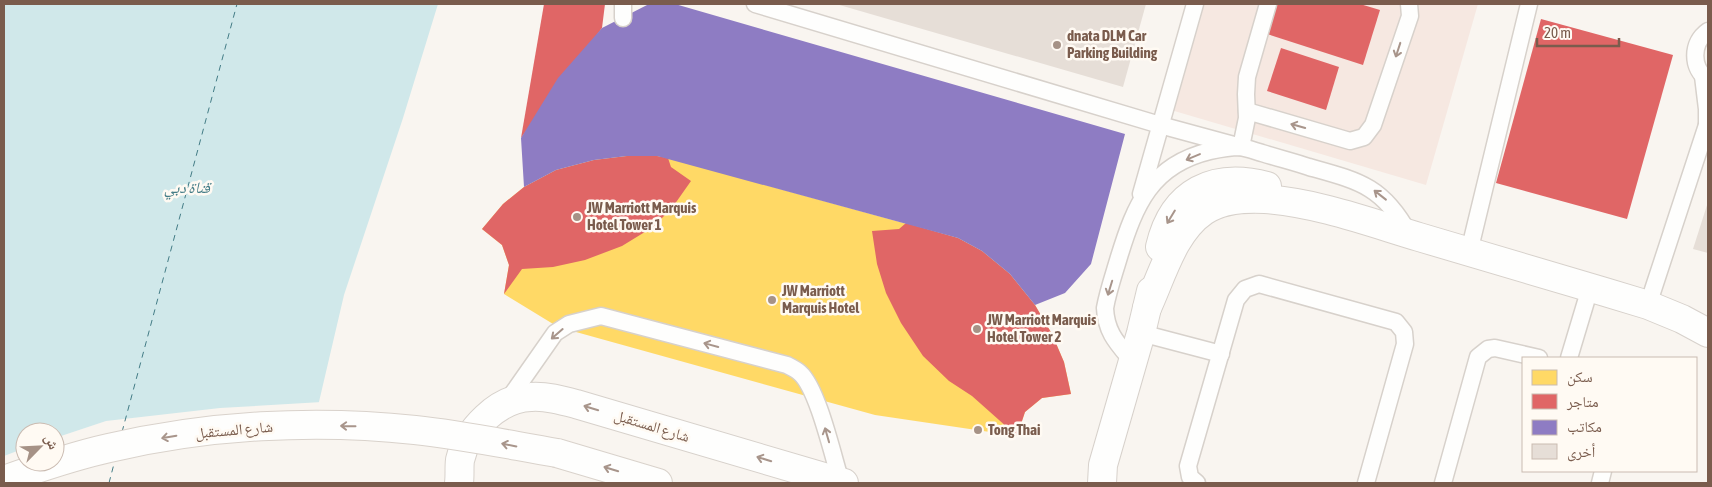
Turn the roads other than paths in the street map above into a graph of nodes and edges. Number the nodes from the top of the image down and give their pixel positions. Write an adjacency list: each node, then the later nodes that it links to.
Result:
1 (755, 4): 10 (lane)
2 (1195, 4): 10 (lane)
3 (1268, 4): 8 (lane)
4 (1409, 4): 8 (lane, one-way to 8)
5 (1529, 4): 14 (lane)
6 (1708, 31): 7 (lane)
7 (1706, 78): 9 (lane)
8 (1247, 111): 11 (lane)
9 (1708, 124): 16 (lane)
10 (1160, 125): 11 (lane); 12 (lane)
11 (1240, 147): 12 (lane, one-way to 12); 13 (lane, one-way to 11)
12 (1138, 204): 22 (lane, one-way to 22)
13 (1409, 234): 14 (street); 17 (street)
14 (1470, 252): 15 (street)
15 (1590, 288): 16 (street); 21 (lane)
16 (1648, 305): 18 (street)
17 (1144, 321): 19 (lane); 22 (street)
18 (1708, 333)
19 (1221, 354): 29 (lane); 30 (lane)
20 (1534, 357): 31 (lane)
21 (1569, 357)
22 (1133, 362): 24 (street)
23 (506, 404): 26 (street, شارع المستقبل); 28 (street, شارع المستقبل, one-way to 23); 28 (lane, one-way to 23)
24 (1098, 477)
25 (4, 480): 27 (street, شارع المستقبل, one-way to 25, bridge)
26 (459, 483)
27 (658, 483)
28 (842, 483)
29 (1197, 483)
30 (1366, 483)
31 (1443, 483)

